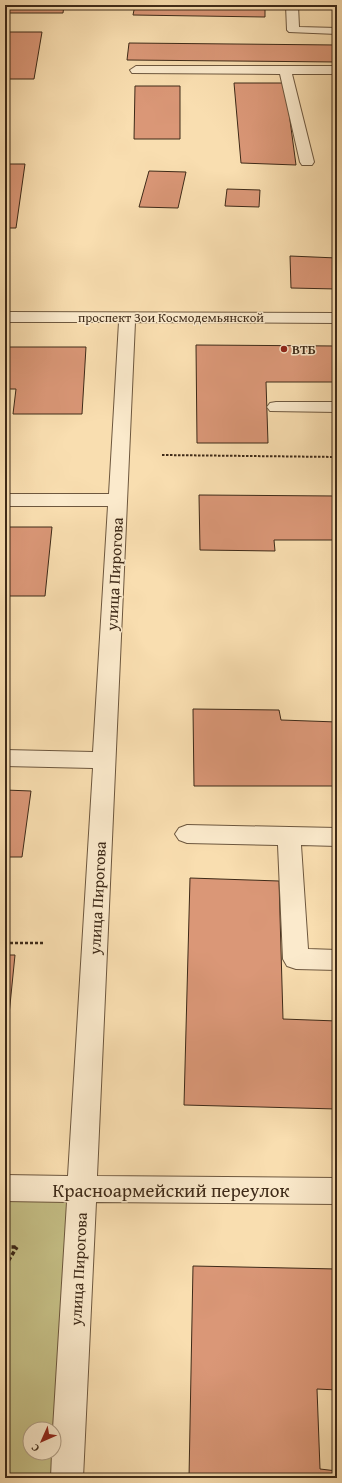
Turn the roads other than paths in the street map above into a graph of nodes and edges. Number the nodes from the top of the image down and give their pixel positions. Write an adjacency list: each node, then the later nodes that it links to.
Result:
1 (292, 5): 2 (street)
2 (337, 31)
3 (136, 70): 4 (street)
4 (285, 70): 5 (street); 6 (street)
5 (337, 70)
6 (307, 162)
7 (5, 317): 8 (street, проспект Зои Космодемьянской)
8 (127, 317): 9 (street, проспект Зои Космодемьянской); 13 (street, улица Пирогова)
9 (337, 318)
10 (276, 407): 11 (street)
11 (337, 407)
12 (5, 500): 13 (street)
13 (118, 500): 15 (street, улица Пирогова)
14 (5, 758): 15 (street)
15 (104, 760): 21 (street, улица Пирогова)
16 (187, 834): 17 (street)
17 (289, 836): 18 (street); 19 (street)
18 (337, 837)
19 (337, 960)
20 (5, 1188): 21 (street, Красноармейский переулок)
21 (82, 1190): 22 (street, Красноармейский переулок); 23 (street, улица Пирогова)
22 (337, 1190)
23 (67, 1478)

